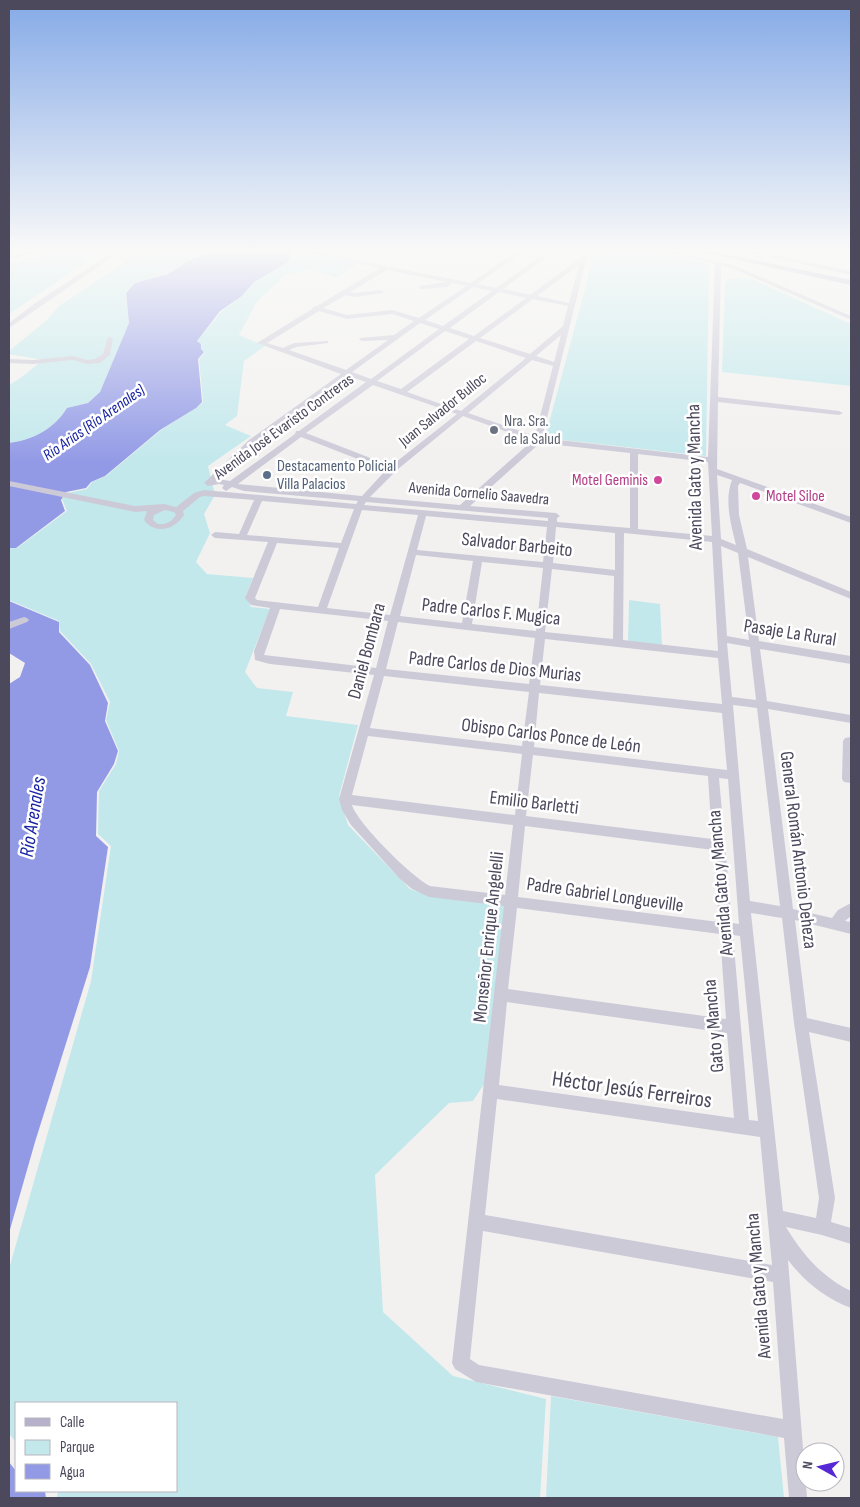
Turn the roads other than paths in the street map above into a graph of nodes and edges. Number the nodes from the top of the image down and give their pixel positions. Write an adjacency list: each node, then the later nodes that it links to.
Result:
1 (293, 322): 15 (street)
2 (418, 322): 10 (street, Avenida José Evaristo Contreras)
3 (419, 322): 9 (street)
4 (452, 322): 9 (street, Avenida José Evaristo Contreras)
5 (497, 322): 13 (street)
6 (567, 322): 8 (street)
7 (717, 322): 22 (street, Avenida Gato y Mancha)
8 (566, 327): 16 (street, Juan Salvador Bulloc); 18 (street)
9 (442, 329): 13 (street); 20 (street, Avenida José Evaristo Contreras)
10 (396, 337): 12 (street); 19 (street, Avenida José Evaristo Contreras)
11 (110, 338): 17 (street)
12 (362, 339)
13 (475, 339): 16 (street); 21 (street)
14 (326, 342): 15 (street)
15 (283, 350): 19 (street)
16 (531, 358): 18 (street); 24 (street, Juan Salvador Bulloc)
17 (9, 361)
18 (556, 365): 26 (street)
19 (346, 373): 20 (street); 31 (street, Avenida José Evaristo Contreras)
20 (372, 382): 21 (street); 25 (street, Avenida José Evaristo Contreras)
21 (402, 392): 24 (street)
22 (714, 399): 23 (street); 28 (street, Avenida Gato y Mancha)
23 (840, 413)
24 (462, 414): 26 (street); 29 (street, Juan Salvador Bulloc)
25 (299, 433): 29 (street); 33 (street, Avenida José Evaristo Contreras)
26 (538, 440): 27 (street); 38 (street)
27 (634, 451): 28 (street); 46 (street)
28 (712, 465): 30 (street); 50 (street, Avenida Gato y Mancha)
29 (393, 470): 36 (street, Juan Salvador Bulloc)
30 (737, 479): 45 (street); 53 (street, General Román Antonio Deheza)
31 (210, 482): 33 (street, Avenida Cornelio Saavedra); 41 (street, Avenida José Evaristo Contreras)
32 (9, 484): 40 (street)
33 (230, 485): 34 (street, Avenida José Evaristo Contreras); 36 (street, Avenida Cornelio Saavedra)
34 (219, 494): 35 (street, Avenida Cornelio Saavedra); 41 (street, Avenida José Evaristo Contreras)
35 (259, 498): 37 (street, Avenida Cornelio Saavedra); 49 (street)
36 (364, 498): 37 (street, Juan Salvador Bulloc); 38 (street, Avenida Cornelio Saavedra)
37 (358, 506): 42 (street, Avenida Cornelio Saavedra); 52 (street, Juan Salvador Bulloc)
38 (463, 507): 44 (street, Avenida Cornelio Saavedra)
39 (159, 508): 40 (street); 41 (street); 43 (street)
40 (135, 509): 43 (street)
41 (173, 509): 43 (street)
42 (423, 512): 44 (street, Avenida Cornelio Saavedra); 54 (street, Daniel Bombara)
43 (148, 520)
44 (553, 520): 46 (street, Avenida Cornelio Saavedra); 47 (street, Avenida Cornelio Saavedra); 56 (street, Monseñor Enrique Angelelli)
45 (851, 520)
46 (634, 526): 47 (street, Avenida Cornelio Saavedra); 50 (street, Avenida Cornelio Saavedra)
47 (620, 529): 57 (street)
48 (215, 534): 49 (street)
49 (242, 537): 51 (street)
50 (716, 537): 53 (street, Avenida Cornelio Saavedra); 67 (street, Avenida Gato y Mancha)
51 (274, 540): 52 (street); 60 (street, Padre Carlos F. Mugica)
52 (344, 546): 61 (street, Juan Salvador Bulloc)
53 (742, 548): 58 (street); 59 (street); 69 (street, General Román Antonio Deheza)
54 (411, 552): 55 (street, Salvador Barbeito); 62 (street, Daniel Bombara)
55 (478, 558): 56 (street, Salvador Barbeito); 65 (street)
56 (548, 565): 57 (street, Salvador Barbeito); 66 (street, Monseñor Enrique Angelelli)
57 (619, 573): 68 (street)
58 (851, 587)
59 (851, 596)
60 (276, 606): 61 (street, Padre Carlos F. Mugica); 72 (street, Padre Carlos de Dios Murias)
61 (321, 611): 62 (street, Padre Carlos F. Mugica)
62 (393, 619): 65 (street, Padre Carlos F. Mugica); 72 (street, Daniel Bombara)
63 (24, 620): 64 (street)
64 (9, 626)
65 (466, 626): 66 (street, Padre Carlos F. Mugica)
66 (541, 635): 68 (street, Padre Carlos F. Mugica); 73 (street, Monseñor Enrique Angelelli)
67 (722, 639): 69 (street, Pasaje La Rural); 70 (street, Avenida Gato y Mancha)
68 (618, 643): 70 (street, Padre Carlos F. Mugica)
69 (754, 644): 71 (street, Pasaje La Rural); 74 (street, General Román Antonio Deheza)
70 (723, 655): 75 (street, Avenida Gato y Mancha)
71 (851, 660)
72 (379, 672): 73 (street, Padre Carlos de Dios Murias); 77 (street, Daniel Bombara)
73 (535, 689): 75 (street, Padre Carlos de Dios Murias); 79 (street, Monseñor Enrique Angelelli)
74 (761, 704): 75 (street, Padre Carlos de Dios Murias); 76 (street, Padre Carlos de Dios Murias); 89 (street, General Román Antonio Deheza)
75 (727, 705): 81 (street, Avenida Gato y Mancha)
76 (851, 719)
77 (364, 731): 79 (street, Obispo Carlos Ponce de León); 83 (street, Daniel Bombara)
78 (851, 741): 82 (street)
79 (528, 751): 80 (street, Obispo Carlos Ponce de León); 84 (street, Monseñor Enrique Angelelli)
80 (713, 773): 81 (street, Obispo Carlos Ponce de León); 85 (street, Gato y Mancha)
81 (734, 775): 87 (street, Avenida Gato y Mancha)
82 (848, 779)
83 (345, 799): 84 (street, Emilio Barletti); 86 (street, Padre Gabriel Longueville)
84 (520, 820): 85 (street, Emilio Barletti); 86 (street, Monseñor Enrique Angelelli)
85 (718, 845): 92 (street, Gato y Mancha)
86 (512, 901): 92 (street, Padre Gabriel Longueville); 94 (street, Monseñor Enrique Angelelli)
87 (744, 906): 89 (street); 93 (street, Avenida Gato y Mancha)
88 (851, 909): 90 (street)
89 (788, 913): 90 (street); 95 (street, General Román Antonio Deheza)
90 (834, 924): 91 (street)
91 (851, 928)
92 (725, 930): 93 (street, Padre Gabriel Longueville); 96 (street, Gato y Mancha)
93 (746, 931): 100 (street, Avenida Gato y Mancha)
94 (502, 995): 96 (street); 98 (street, Monseñor Enrique Angelelli)
95 (801, 1023): 97 (street); 103 (street, General Román Antonio Deheza)
96 (733, 1027): 99 (street, Gato y Mancha)
97 (851, 1035)
98 (491, 1091): 99 (street, Héctor Jesús Ferreiros); 101 (street, Monseñor Enrique Angelelli)
99 (742, 1127): 100 (street, Héctor Jesús Ferreiros)
100 (766, 1130): 102 (street, Avenida Gato y Mancha)
101 (477, 1222): 105 (street); 107 (street, Monseñor Enrique Angelelli)
102 (776, 1222): 103 (street); 105 (street, Avenida Gato y Mancha); 106 (street)
103 (822, 1227): 104 (street)
104 (851, 1236)
105 (780, 1275): 107 (street, Avenida Gato y Mancha)
106 (851, 1300)
107 (792, 1430): 108 (street, Avenida Gato y Mancha)
108 (798, 1498)

